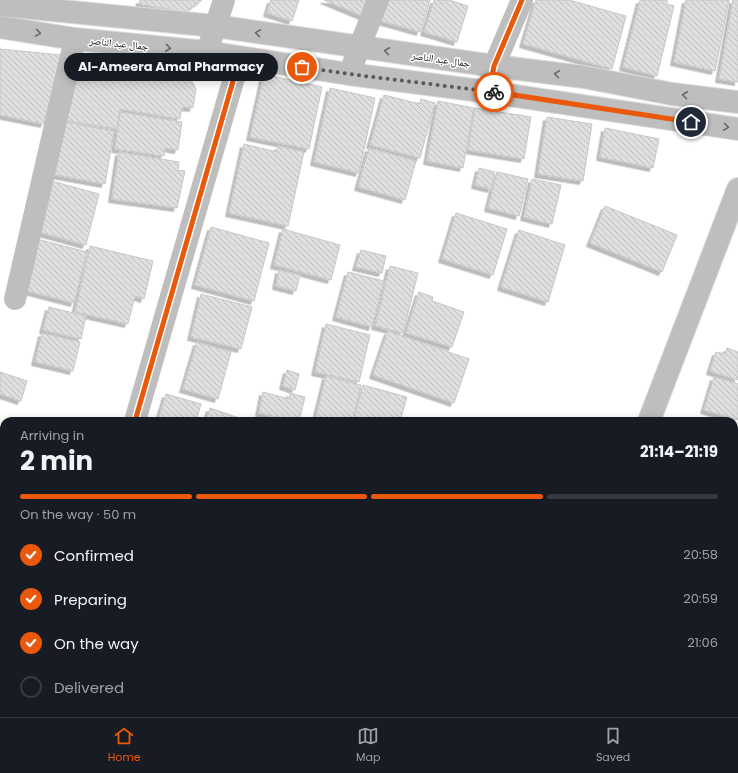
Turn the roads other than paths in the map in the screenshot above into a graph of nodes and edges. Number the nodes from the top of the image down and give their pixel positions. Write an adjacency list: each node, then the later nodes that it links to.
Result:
1 (224, 0): 5 (main road)
2 (378, 0): 8 (main road)
3 (522, 0): 11 (main road)
4 (0, 5): 5 (main road, جمال عبد الناصر)
5 (215, 26): 8 (main road, جمال عبد الناصر, one-way to 5); 9 (main road)
6 (0, 27): 7 (main road, جمال عبد الناصر, one-way to 7)
7 (75, 39): 9 (main road, جمال عبد الناصر, one-way to 9); 17 (main road)
8 (359, 47): 11 (main road, جمال عبد الناصر, one-way to 8); 12 (main road)
9 (208, 52): 10 (main road, جمال عبد الناصر)
10 (240, 57): 12 (main road, جمال عبد الناصر); 18 (main road)
11 (494, 66): 13 (main road); 14 (main road, جمال عبد الناصر, one-way to 11)
12 (349, 74): 13 (main road, جمال عبد الناصر)
13 (489, 92): 15 (main road, جمال عبد الناصر, one-way to 15)
14 (738, 102)
15 (738, 129)
16 (738, 189): 19 (main road)
17 (15, 299)
18 (136, 417)
19 (651, 417)

